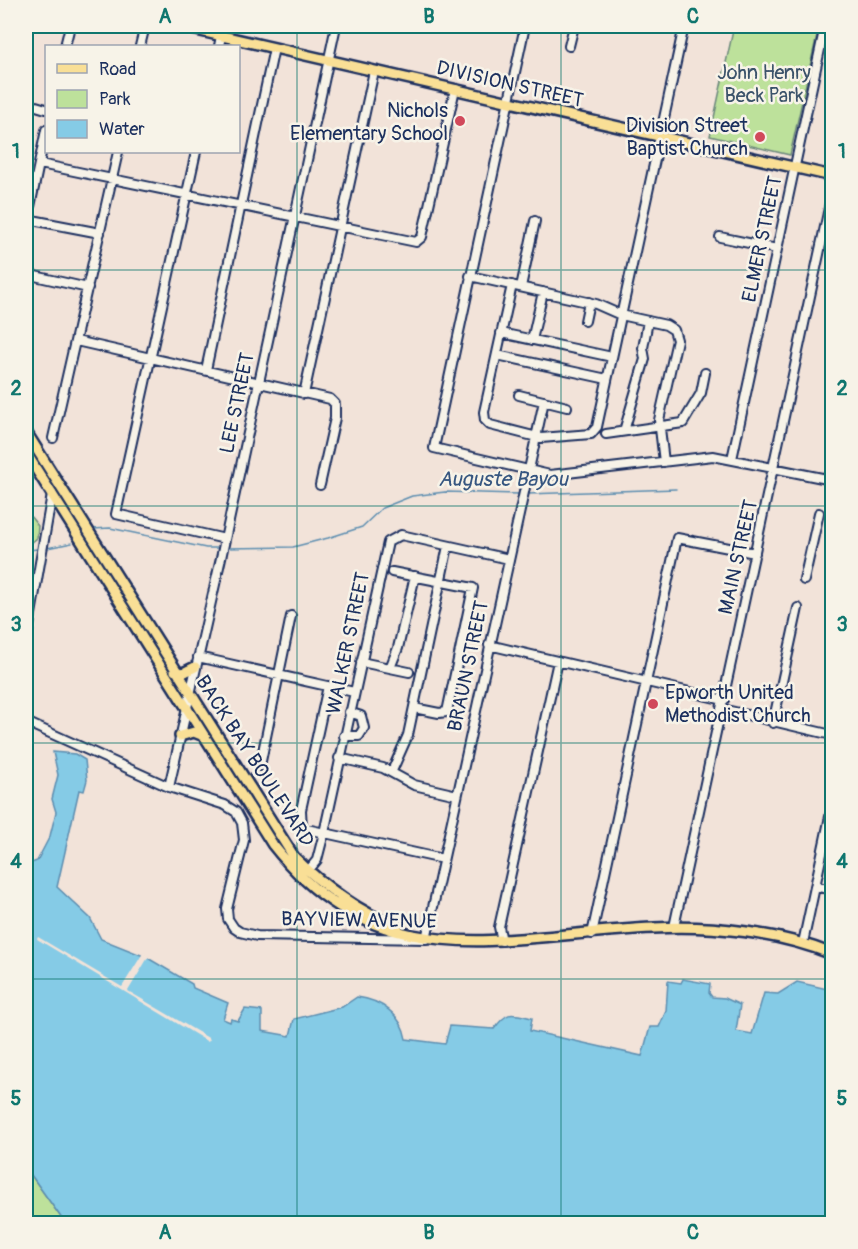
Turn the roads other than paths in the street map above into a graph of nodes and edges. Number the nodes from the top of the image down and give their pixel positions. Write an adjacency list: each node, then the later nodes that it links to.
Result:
1 (70, 26): 10 (street)
2 (145, 26): 11 (street)
3 (179, 26): 9 (main road, DIVISION STREET)
4 (336, 26): 15 (street, LEE STREET)
5 (525, 26): 18 (street)
6 (574, 26): 13 (street)
7 (684, 26): 22 (street)
8 (825, 26): 26 (street, ELMER STREET)
9 (222, 30): 12 (street); 14 (main road, DIVISION STREET)
10 (65, 45)
11 (140, 45)
12 (219, 45)
13 (569, 46)
14 (274, 48): 15 (main road, DIVISION STREET); 31 (street)
15 (328, 60): 16 (main road, DIVISION STREET); 32 (street, LEE STREET)
16 (374, 71): 17 (main road, DIVISION STREET); 35 (street)
17 (455, 89): 18 (main road, DIVISION STREET); 35 (street)
18 (509, 102): 22 (main road, DIVISION STREET); 40 (street)
19 (26, 103): 20 (street)
20 (45, 109)
21 (45, 136): 25 (street)
22 (660, 137): 26 (main road, DIVISION STREET); 46 (street)
23 (118, 153): 28 (street)
24 (196, 153): 30 (street)
25 (40, 164): 28 (street); 34 (street)
26 (795, 168): 27 (main road, DIVISION STREET); 38 (street, ELMER STREET)
27 (832, 176)
28 (112, 178): 30 (street); 36 (street)
29 (832, 194): 72 (street, MAIN STREET)
30 (187, 195): 31 (street); 54 (street)
31 (241, 205): 32 (street); 55 (street)
32 (295, 216): 35 (street); 58 (street, LEE STREET)
33 (535, 221): 42 (street)
34 (26, 222): 36 (street)
35 (339, 226): 59 (street)
36 (100, 233): 43 (street)
37 (720, 237): 38 (street)
38 (777, 249): 70 (street, ELMER STREET)
39 (26, 274): 43 (street)
40 (470, 276): 41 (street); 73 (street)
41 (512, 285): 42 (street); 49 (street)
42 (521, 287): 44 (street)
43 (88, 288): 51 (street)
44 (543, 292): 45 (street); 50 (street)
45 (589, 302): 46 (street); 47 (street)
46 (621, 315): 48 (street); 53 (street)
47 (585, 321)
48 (648, 321): 63 (street); 64 (street)
49 (501, 333): 50 (street); 52 (street)
50 (532, 340): 53 (street)
51 (76, 341): 54 (street); 68 (street)
52 (496, 355): 57 (street); 67 (street)
53 (612, 357): 57 (street)
54 (150, 358): 55 (street); 78 (street)
55 (206, 370): 58 (street)
56 (705, 373): 63 (street)
57 (607, 379): 67 (street)
58 (258, 382): 59 (street); 78 (street, LEE STREET)
59 (304, 394): 75 (street)
60 (519, 395): 61 (street)
61 (544, 401): 62 (street); 67 (street, BRAUN STREET)
62 (567, 407)
63 (660, 426): 64 (street); 71 (street)
64 (624, 431): 66 (street)
65 (26, 432): 94 (main road, BACK BAY BOULEVARD)
66 (606, 434)
67 (536, 437): 73 (street, BRAUN STREET)
68 (53, 438)
69 (26, 453): 76 (main road, BACK BAY BOULEVARD)
70 (732, 459): 71 (street); 72 (street)
71 (664, 462): 73 (street)
72 (775, 469): 74 (street); 80 (street, MAIN STREET)
73 (529, 471): 81 (street, BRAUN STREET)
74 (832, 480)
75 (320, 485)
76 (52, 494): 88 (street); 102 (main road, BACK BAY BOULEVARD)
77 (819, 513): 84 (street)
78 (225, 541): 91 (street, LEE STREET)
79 (448, 546): 81 (street, WALKER STREET); 85 (street); 92 (street, WALKER STREET)
80 (755, 553): 97 (street); 101 (street, MAIN STREET)
81 (508, 560): 89 (street, BRAUN STREET)
82 (393, 572): 83 (street)
83 (415, 576): 85 (street); 93 (street)
84 (804, 580)
85 (441, 581): 103 (street); 103 (street)
86 (798, 608): 107 (street)
87 (291, 616): 96 (street)
88 (26, 643)
89 (489, 645): 90 (street); 116 (street, BRAUN STREET)
90 (558, 661): 97 (street); 126 (street)
91 (196, 662): 94 (main road); 96 (street); 100 (street, LEE STREET)
92 (361, 662): 93 (street); 99 (street, WALKER STREET)
93 (390, 668): 95 (street)
94 (175, 671): 100 (main road, BACK BAY BOULEVARD)
95 (409, 672)
96 (278, 676): 98 (street); 113 (street)
97 (645, 682): 101 (street); 124 (street)
98 (328, 686): 99 (street); 118 (street)
99 (354, 692): 105 (street, WALKER STREET)
100 (189, 693): 102 (street, LEE STREET); 120 (main road, BACK BAY BOULEVARD)
101 (724, 700): 104 (street, MAIN STREET)
102 (186, 708): 109 (street, LEE STREET); 110 (main road, BACK BAY BOULEVARD)
103 (414, 708): 114 (street)
104 (722, 709): 107 (street); 123 (street, MAIN STREET)
105 (350, 712): 111 (street, WALKER STREET); 111 (street)
106 (26, 722): 115 (street, BAYVIEW AVENUE)
107 (773, 723): 108 (street)
108 (832, 735)
109 (180, 736): 110 (main road); 115 (street, LEE STREET)
110 (204, 736): 125 (main road, BACK BAY BOULEVARD)
111 (344, 736): 112 (street, WALKER STREET)
112 (339, 758): 114 (street); 118 (street, WALKER STREET)
113 (260, 766)
114 (392, 771): 116 (street)
115 (169, 788): 125 (street, BAYVIEW AVENUE)
116 (457, 795): 119 (street, BRAUN STREET)
117 (832, 807): 121 (street)
118 (324, 833): 119 (street); 120 (street, WALKER STREET)
119 (443, 859): 125 (street, BRAUN STREET)
120 (308, 871): 125 (main road, BACK BAY BOULEVARD)
121 (816, 886): 122 (street); 127 (street)
122 (832, 890)
123 (674, 927): 124 (main road, BAYVIEW AVENUE); 127 (main road, BAYVIEW AVENUE)
124 (592, 934): 126 (main road, BAYVIEW AVENUE)
125 (426, 939): 126 (main road, BAYVIEW AVENUE)
126 (502, 941)
127 (803, 943): 128 (main road, BAYVIEW AVENUE)
128 (832, 954)

